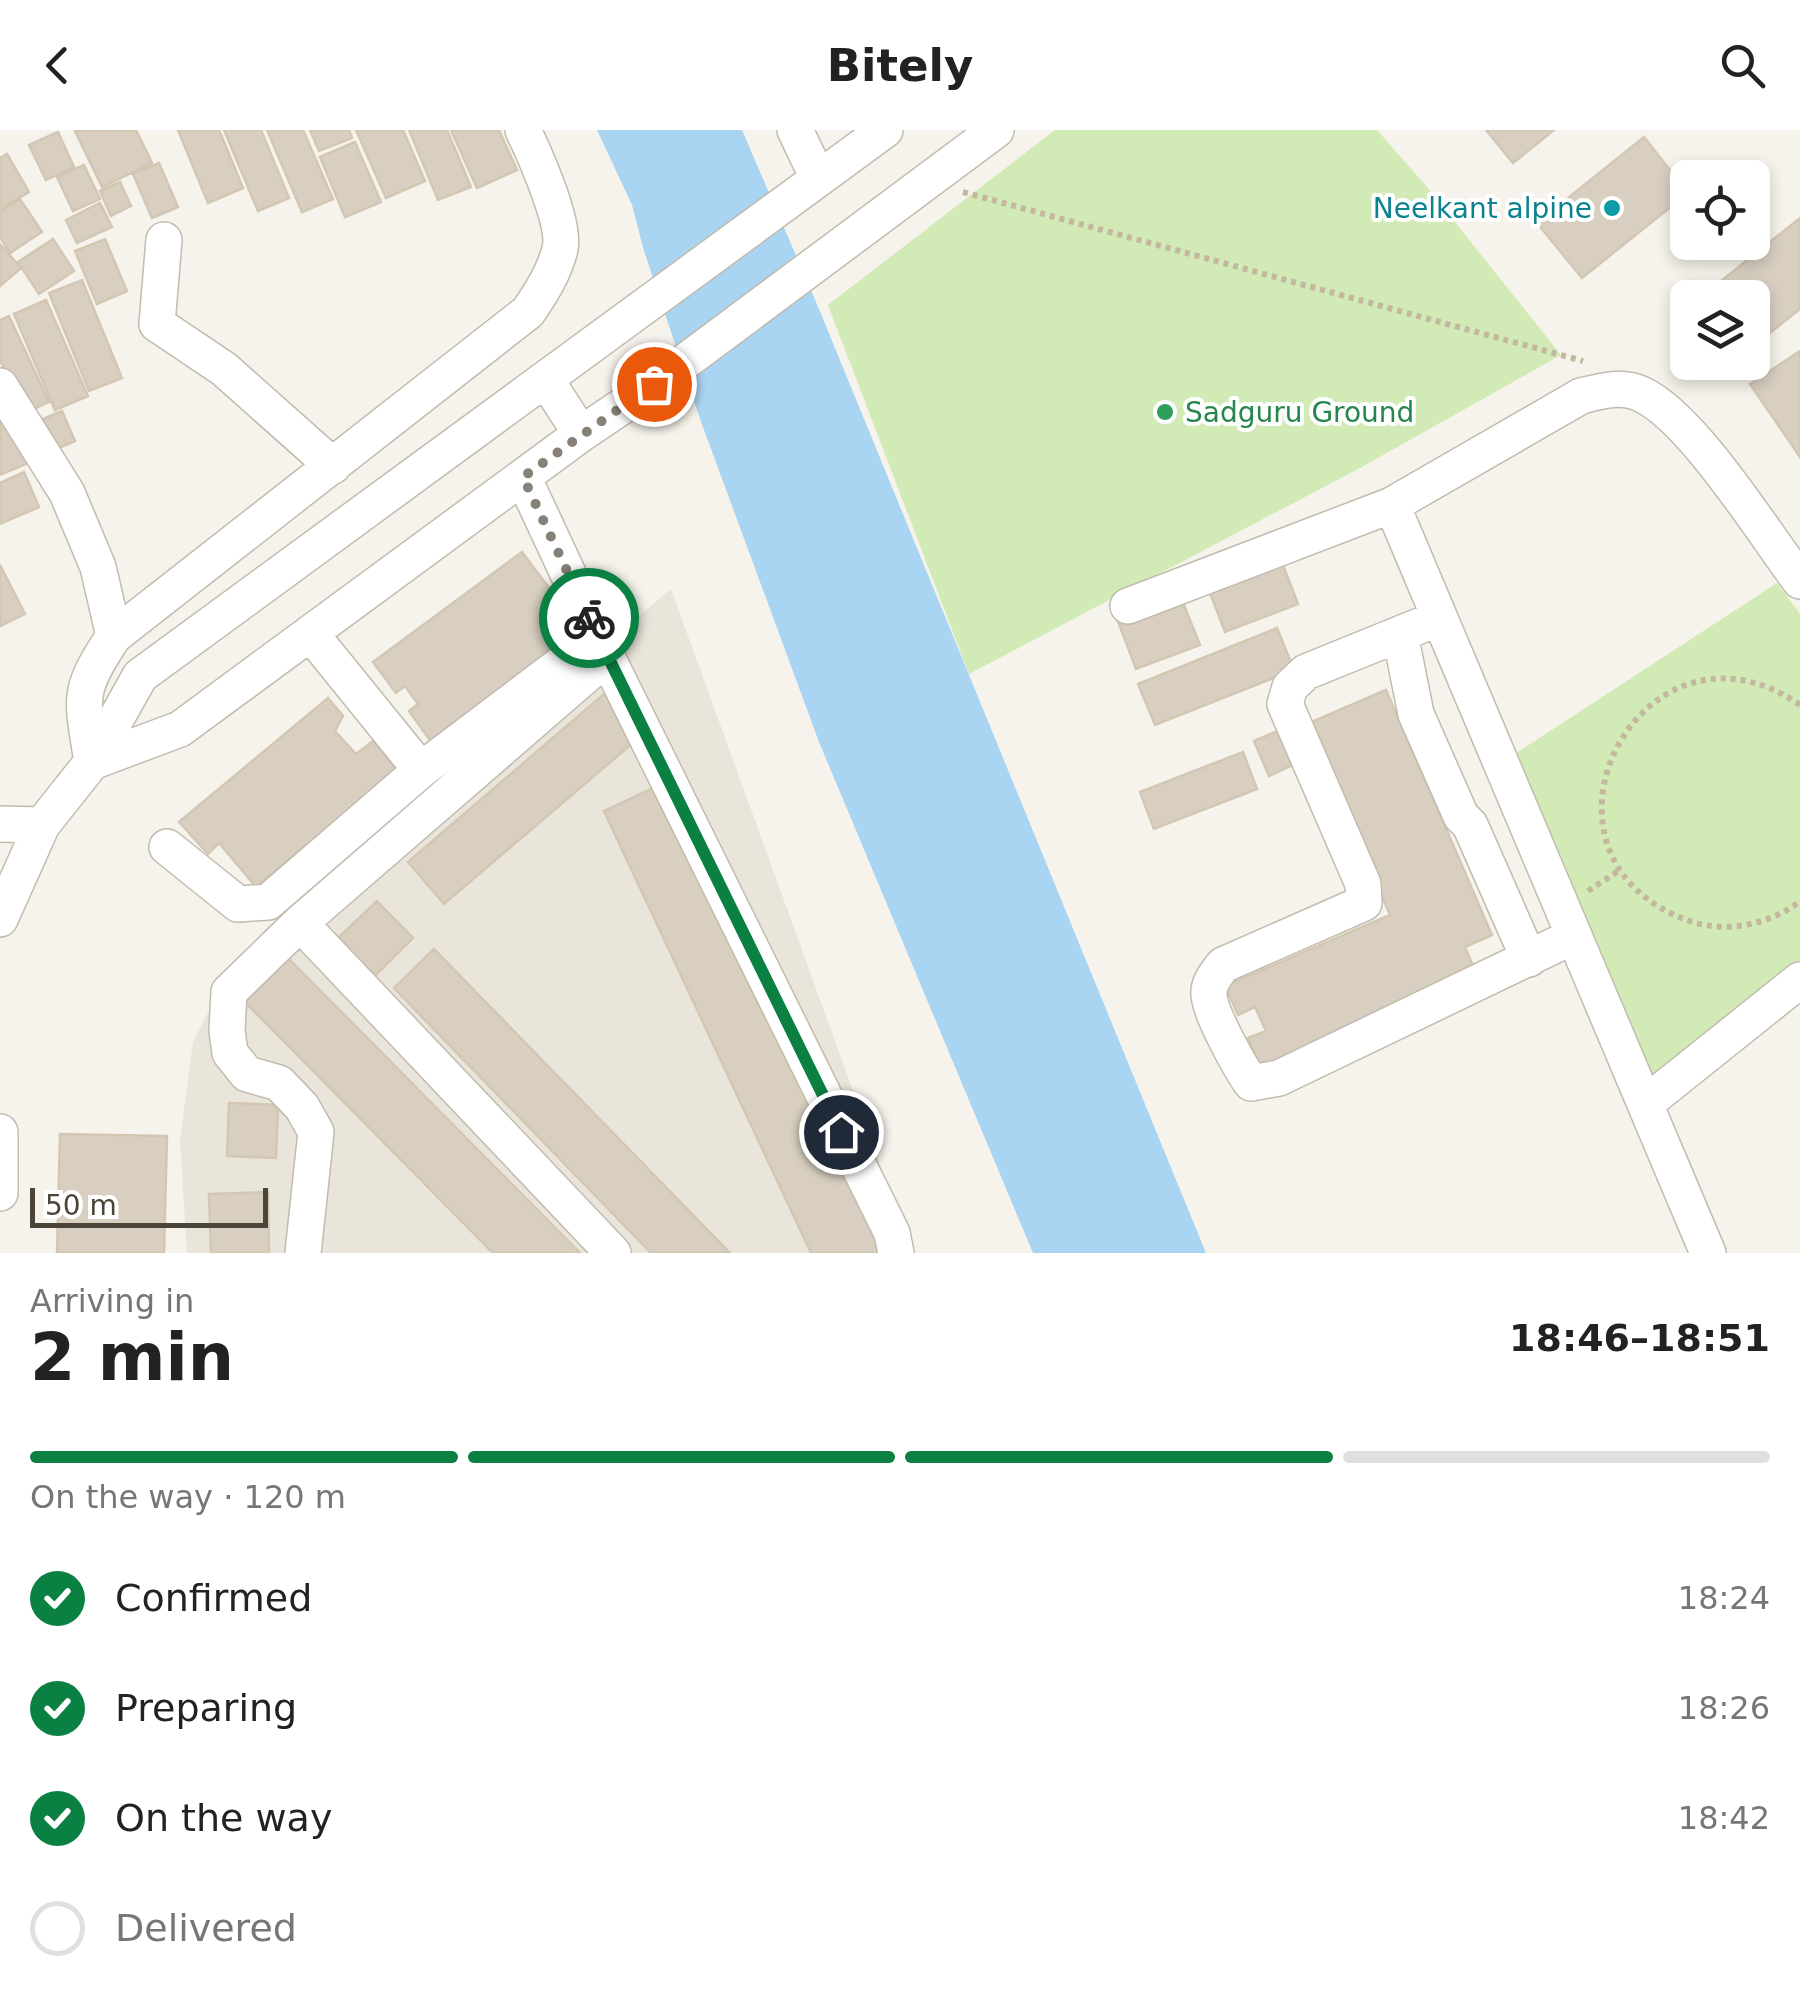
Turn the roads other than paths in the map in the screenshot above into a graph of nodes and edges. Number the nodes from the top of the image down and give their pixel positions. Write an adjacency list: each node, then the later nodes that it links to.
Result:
1 (523, 130): 10 (street)
2 (795, 130): 5 (street)
3 (884, 130): 5 (street)
4 (996, 130): 9 (street)
5 (818, 178): 7 (street)
6 (164, 240): 10 (street)
7 (546, 380): 9 (street); 21 (street)
8 (0, 386): 19 (street)
9 (582, 434): 11 (street)
10 (332, 466): 19 (street)
11 (523, 477): 17 (street); 20 (street)
12 (1392, 505): 14 (street); 15 (street); 16 (street)
13 (550, 570): 22 (street)
14 (1800, 581)
15 (1128, 606)
16 (1440, 618): 18 (street); 28 (street)
17 (310, 634): 21 (street); 22 (street)
18 (1400, 634): 29 (street); 29 (street)
19 (114, 636): 21 (street)
20 (607, 657): 27 (street); 36 (street)
21 (92, 762): 24 (street)
22 (422, 770): 25 (street)
23 (0, 824): 24 (street)
24 (42, 825): 26 (street)
25 (168, 846)
26 (0, 919)
27 (300, 922): 34 (street); 35 (street)
28 (1572, 937): 29 (street); 31 (street)
29 (1529, 959)
30 (1800, 980): 31 (street)
31 (1645, 1104): 37 (street)
32 (0, 1132): 33 (street)
33 (0, 1194)
34 (303, 1253)
35 (613, 1253)
36 (896, 1253)
37 (1708, 1253)

